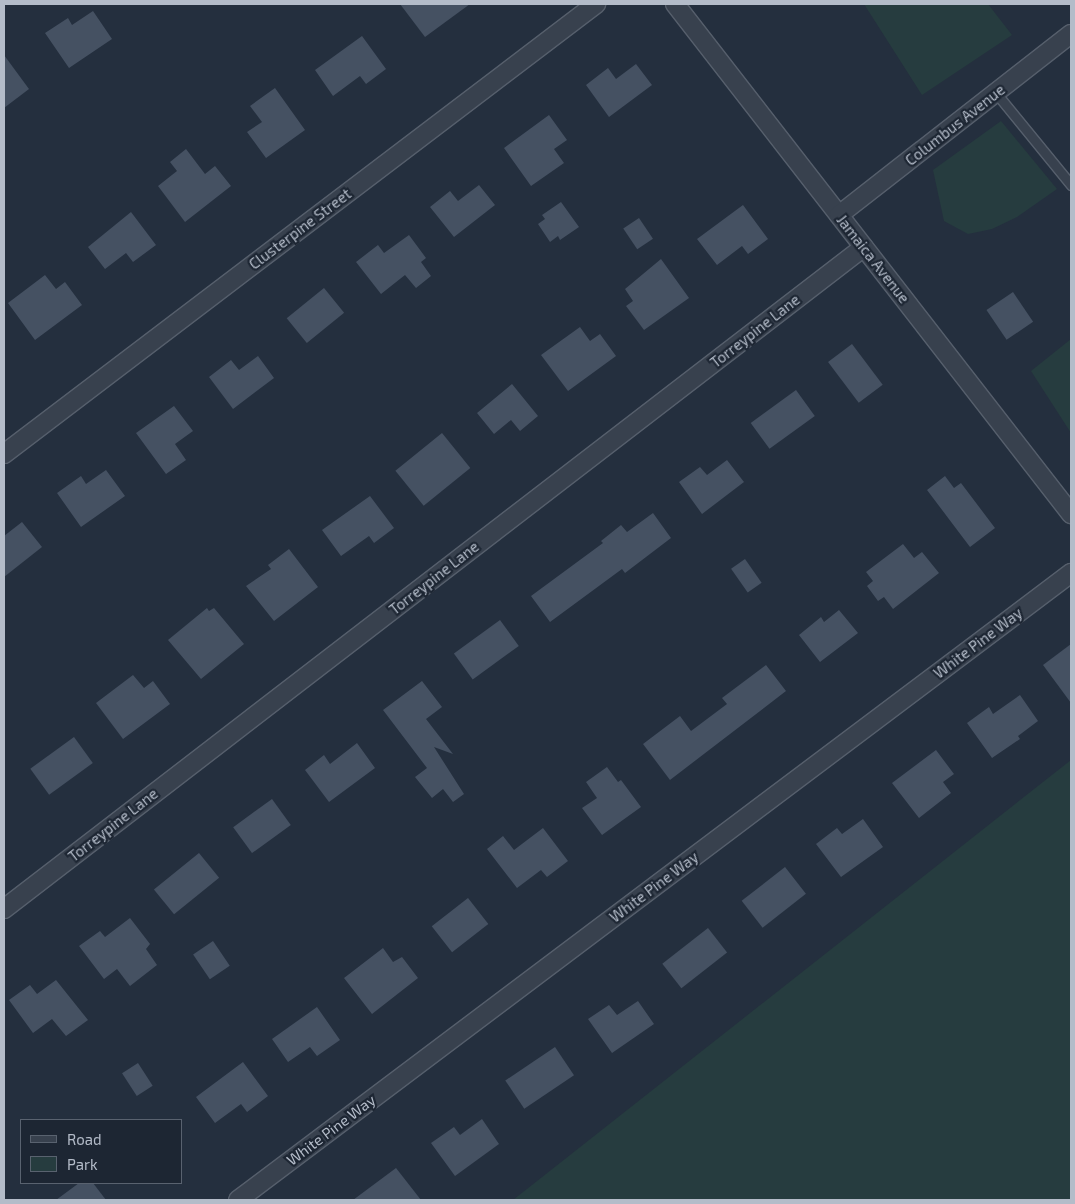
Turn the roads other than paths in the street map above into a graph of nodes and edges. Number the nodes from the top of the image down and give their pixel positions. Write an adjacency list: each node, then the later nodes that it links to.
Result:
1 (596, 4): 8 (street, Clusterpine Street)
2 (675, 4): 6 (street, Jamaica Avenue)
3 (1071, 34): 4 (street, Columbus Avenue)
4 (996, 92): 5 (lane); 6 (street, Columbus Avenue)
5 (1071, 185)
6 (840, 215): 7 (street, Jamaica Avenue)
7 (864, 247): 9 (street, Jamaica Avenue); 11 (street, Torreypine Lane)
8 (4, 454)
9 (1071, 514)
10 (1071, 573): 12 (street, White Pine Way)
11 (4, 909)
12 (238, 1200)

